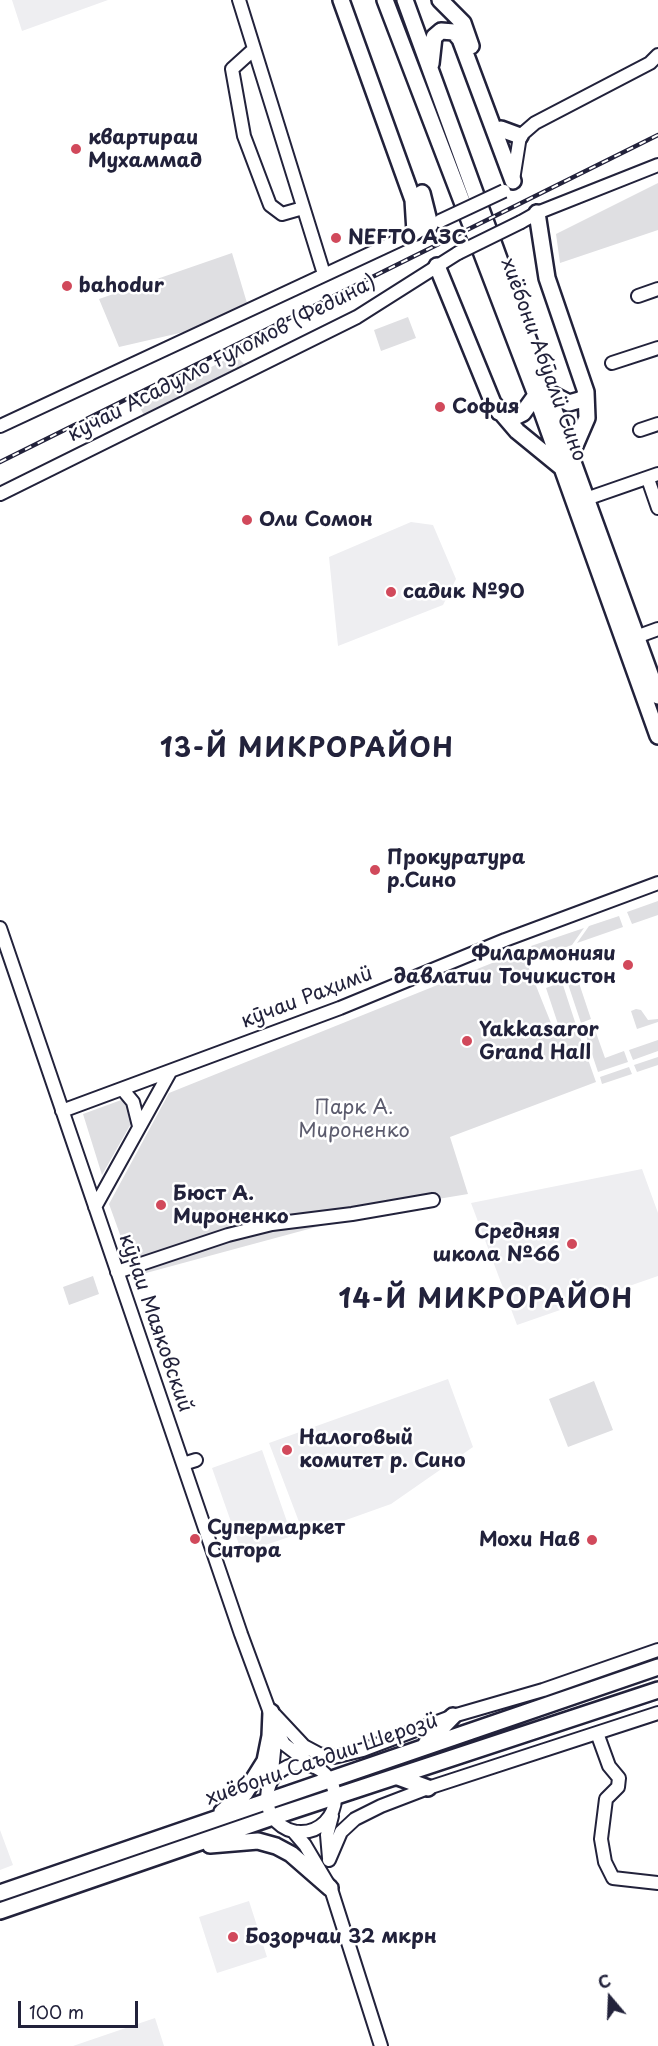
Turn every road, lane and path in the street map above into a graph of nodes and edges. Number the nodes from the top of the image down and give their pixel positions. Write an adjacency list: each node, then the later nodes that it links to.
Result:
1 (239, 0): 7 (street, кӯчаи Асадулло Ғуломов (Федина))
2 (341, 0): 18 (main road)
3 (352, 0): 17 (main road)
4 (385, 0): 26 (main road, хиёбони Абӯалӣ Сино)
5 (405, 0): 9 (main road, хиёбони Абӯалӣ Сино)
6 (440, 0): 10 (main road)
7 (253, 51): 15 (street, кӯчаи Асадулло Ғуломов (Федина)); 15 (street)
8 (658, 55): 11 (street)
9 (430, 69): 14 (main road); 26 (main road, хиёбони Абӯалӣ Сино)
10 (501, 129): 11 (main road); 12 (main road)
11 (520, 136): 12 (street)
12 (515, 161): 14 (street)
13 (658, 165): 16 (street)
14 (508, 186): 17 (street, кӯчаи Асадулло Ғуломов (Федина), bridge)
15 (303, 208): 20 (street, кӯчаи Асадулло Ғуломов (Федина))
16 (537, 213): 19 (street, кӯчаи Асадулло Ғуломов (Федина), bridge); 25 (main road)
17 (435, 223): 18 (street, кӯчаи Асадулло Ғуломов (Федина))
18 (415, 232): 20 (street, кӯчаи Асадулло Ғуломов (Федина))
19 (437, 266): 27 (main road); 33 (street, кӯчаи Асадулло Ғуломов (Федина))
20 (324, 274): 29 (street, кӯчаи Асадулло Ғуломов (Федина))
21 (658, 289): 22 (street)
22 (638, 296)
23 (658, 348): 24 (street)
24 (612, 363)
25 (586, 392): 26 (main road); 31 (main road)
26 (542, 393): 27 (main road); 31 (main road, хиёбони Абӯалӣ Сино)
27 (499, 412): 31 (main road)
28 (658, 424): 30 (street)
29 (0, 426)
30 (639, 430)
31 (566, 461): 34 (main road, хиёбони Абӯалӣ Сино); 39 (main road, хиёбони Абӯалӣ Сино)
32 (653, 476): 34 (street); 35 (street)
33 (0, 494)
34 (586, 499): 37 (main road, хиёбони Абӯалӣ Сино)
35 (658, 508)
36 (658, 629): 37 (street)
37 (636, 637): 38 (main road, хиёбони Абӯалӣ Сино)
38 (658, 696)
39 (658, 736)
40 (658, 883): 42 (street, кӯчаи Раҳимӣ)
41 (0, 928): 44 (street, кӯчаи Маяковский)
42 (170, 1072): 43 (street, кӯчаи Раҳимӣ); 45 (street)
43 (123, 1090): 44 (street, кӯчаи Раҳимӣ); 45 (street)
44 (62, 1111): 47 (street, кӯчаи Маяковский)
45 (139, 1126): 47 (street)
46 (433, 1200): 48 (street)
47 (95, 1208): 48 (street, кӯчаи Маяковский)
48 (117, 1272): 50 (street, кӯчаи Маяковский)
49 (196, 1460): 50 (street)
50 (183, 1464): 54 (street, кӯчаи Маяковский)
51 (658, 1650): 56 (street)
52 (658, 1667): 59 (main road, хиёбони Саъдии Шерозӣ)
53 (658, 1690): 61 (main road, хиёбони Саъдии Шерозӣ)
54 (271, 1712): 56 (street); 57 (street, кӯчаи Маяковский); 68 (main road)
55 (658, 1713): 58 (street)
56 (453, 1716): 59 (main road)
57 (276, 1730): 60 (street, кӯчаи Маяковский); 63 (street, кӯчаи Маяковский)
58 (597, 1733): 64 (street); 72 (street)
59 (423, 1747): 62 (main road, хиёбони Саъдии Шерозӣ)
60 (314, 1767): 62 (street, кӯчаи Маяковский); 63 (street)
61 (399, 1777): 64 (main road); 66 (main road, хиёбони Саъдии Шерозӣ)
62 (329, 1780): 65 (main road, хиёбони Саъдии Шерозӣ); 66 (street, кӯчаи Маяковский)
63 (271, 1784): 65 (street, кӯчаи Маяковский)
64 (428, 1788): 71 (street)
65 (267, 1800): 67 (street); 68 (main road, хиёбони Саъдии Шерозӣ)
66 (334, 1803): 67 (main road, хиёбони Саъдии Шерозӣ); 69 (street); 71 (street)
67 (273, 1816): 69 (street); 70 (main road, хиёбони Саъдии Шерозӣ)
68 (214, 1819): 74 (main road, хиёбони Саъдии Шерозӣ)
69 (293, 1831): 73 (street)
70 (189, 1845): 73 (main road); 75 (main road, хиёбони Саъдии Шерозӣ)
71 (329, 1860): 73 (street)
72 (658, 1883)
73 (331, 1889): 76 (street)
74 (0, 1893)
75 (0, 1911)
76 (381, 2046)

